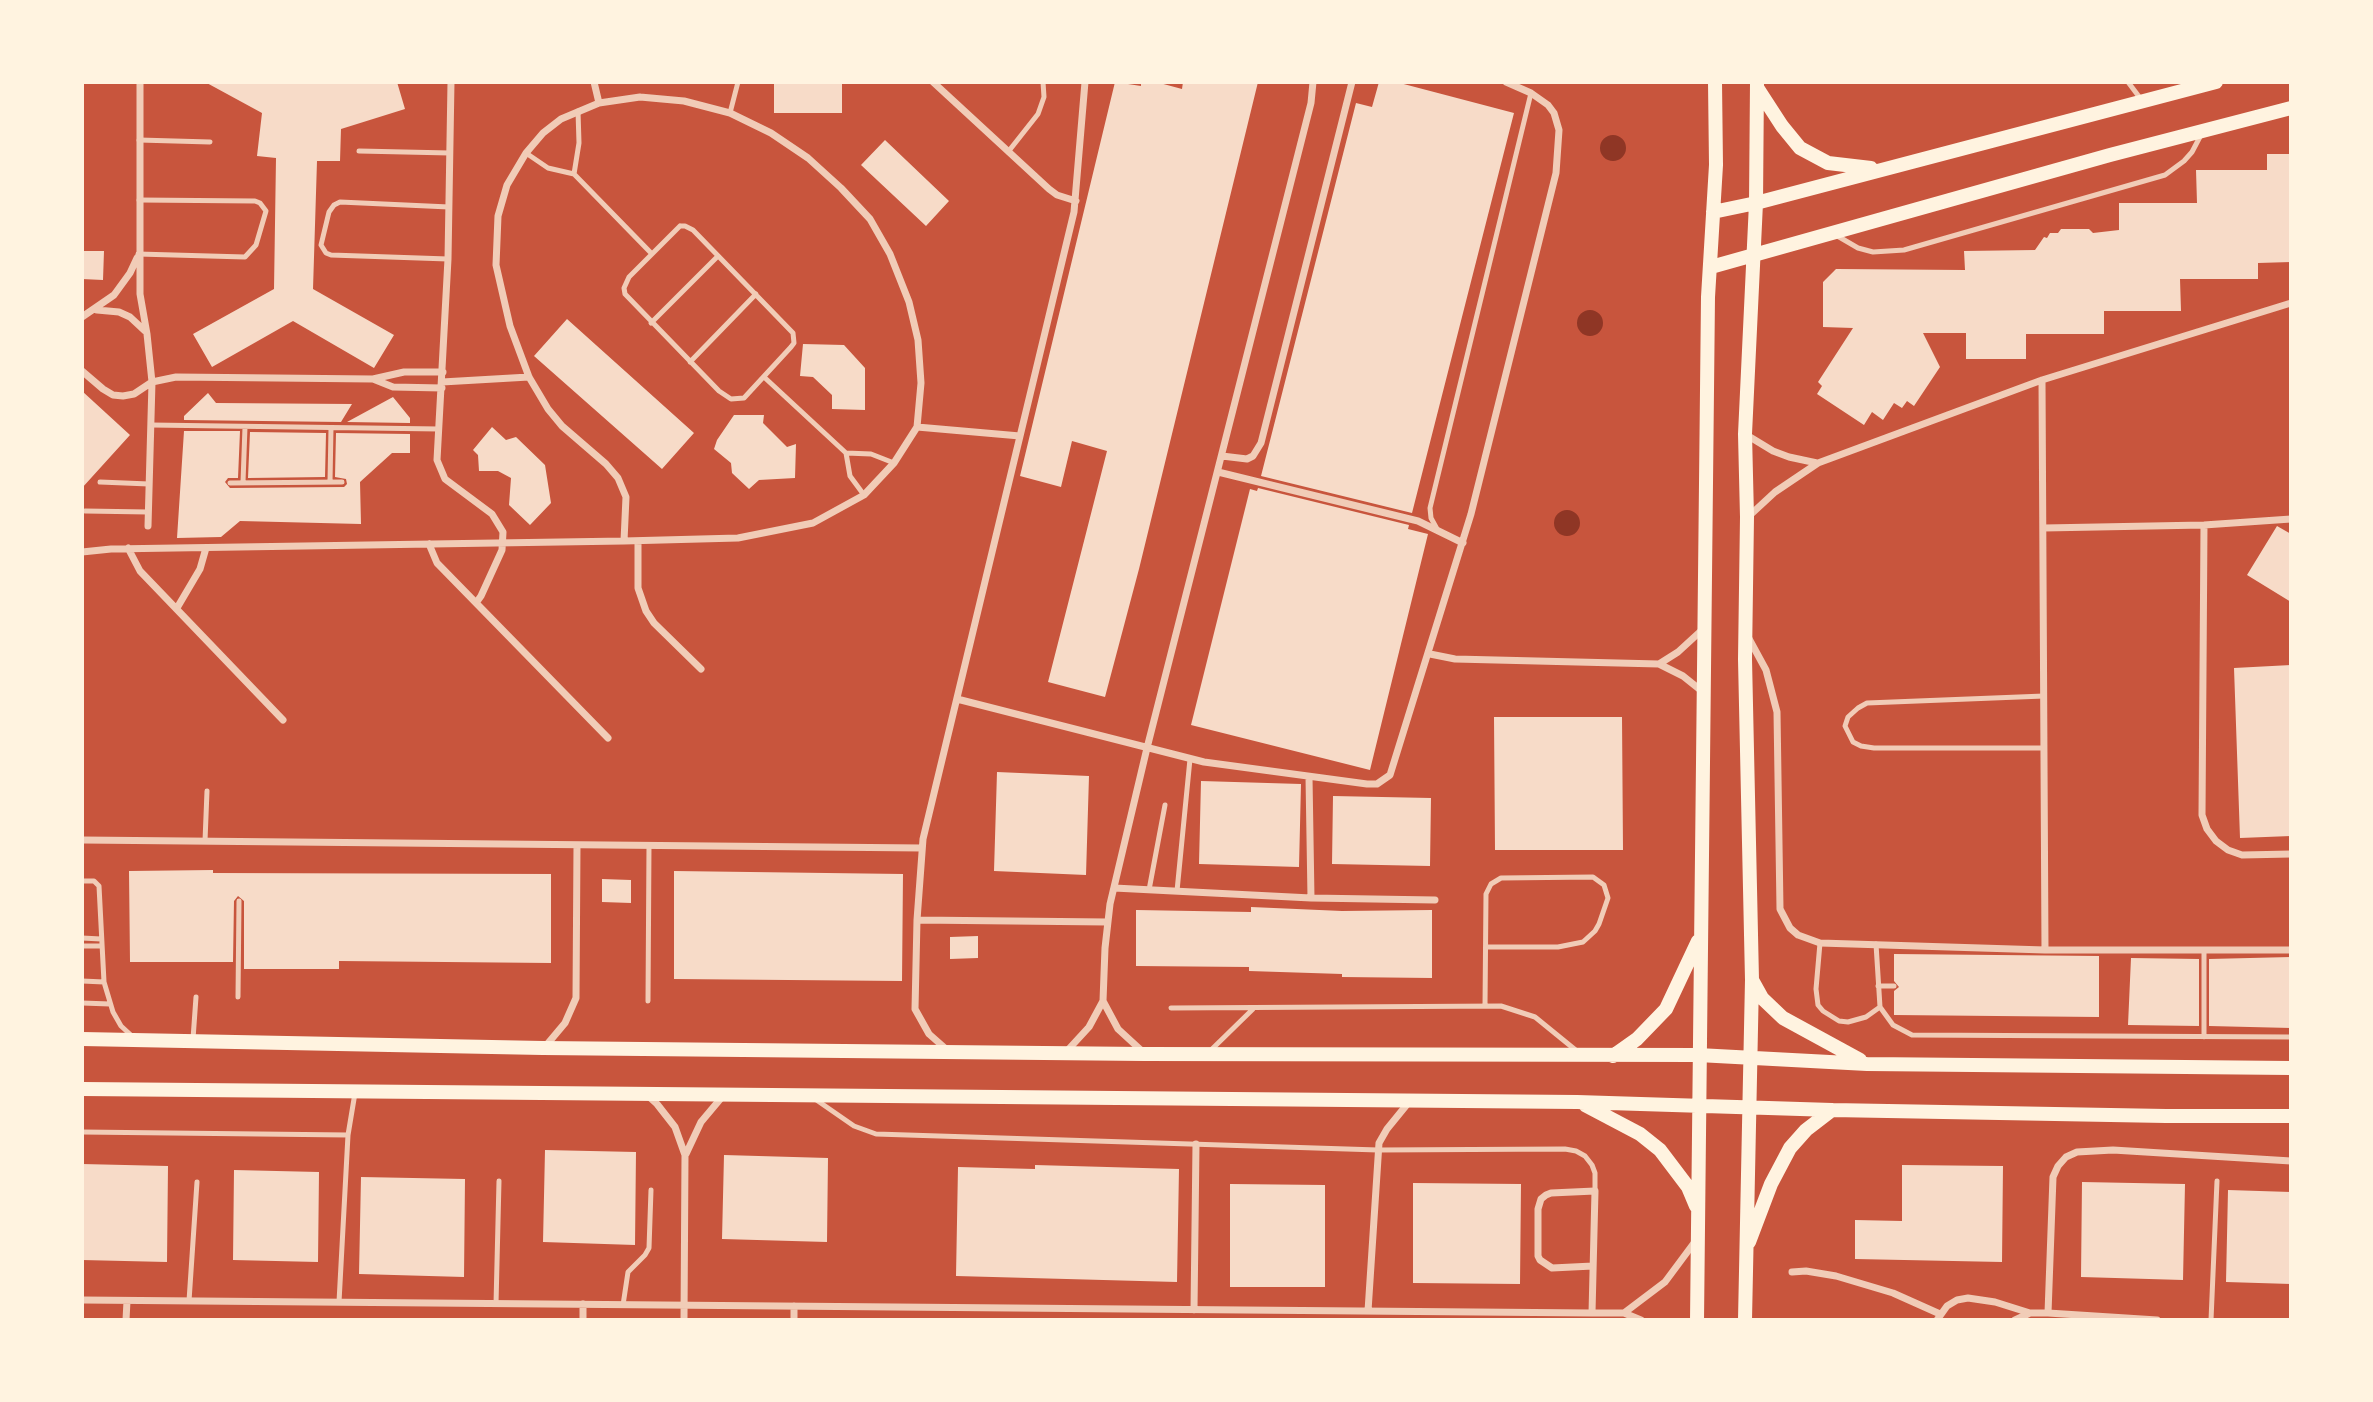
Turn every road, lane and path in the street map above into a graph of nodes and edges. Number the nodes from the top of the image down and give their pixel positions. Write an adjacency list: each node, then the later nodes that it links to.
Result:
1 (140, 82): 23 (street)
2 (451, 82): 27 (street)
3 (594, 82): 18 (street)
4 (738, 82): 21 (lane)
5 (933, 82): 26 (street)
6 (1043, 82): 26 (lane)
7 (1086, 82): 32 (street)
8 (1313, 82): 66 (street)
9 (1352, 82): 66 (street)
10 (1506, 82): 16 (street)
11 (1524, 82): 16 (street)
12 (1715, 82): 35 (main road)
13 (2129, 82): 17 (lane)
14 (2217, 82): 17 (main road)
15 (1757, 85): 29 (main road); 33 (main road)
16 (1531, 93): 84 (lane); 88 (street)
17 (2142, 101): 29 (main road)
18 (599, 103): 20 (street); 21 (street)
19 (2291, 108): 22 (main road)
20 (578, 111): 28 (street); 30 (lane)
21 (730, 113): 60 (street)
22 (2203, 131): 36 (main road); 36 (lane)
23 (139, 140): 24 (lane); 31 (street)
24 (210, 142)
25 (359, 150): 27 (lane)
26 (1008, 152): 32 (street)
27 (450, 153): 34 (street)
28 (526, 153): 30 (lane); 52 (street)
29 (1883, 169): 33 (main road)
30 (574, 174): 38 (lane)
31 (139, 200): 37 (street); 37 (lane)
32 (1076, 201): 64 (street)
33 (1756, 203): 35 (main road); 39 (main road)
34 (449, 207): 41 (street); 41 (lane)
35 (1713, 212): 42 (main road)
36 (1832, 232): 39 (main road)
37 (138, 254): 45 (street); 48 (street)
38 (652, 254): 40 (lane); 47 (lane)
39 (1753, 254): 42 (main road); 63 (main road)
40 (718, 256): 43 (lane); 47 (lane)
41 (448, 259): 51 (street)
42 (1711, 267): 95 (main road)
43 (756, 295): 49 (lane); 53 (lane)
44 (2291, 303): 55 (street)
45 (94, 310): 46 (street); 48 (street)
46 (83, 317)
47 (651, 323): 49 (lane)
48 (147, 334): 56 (street)
49 (690, 362): 53 (lane)
50 (82, 371): 56 (street)
51 (443, 372): 54 (street); 57 (street)
52 (529, 377): 57 (street); 85 (street)
53 (765, 377): 65 (lane)
54 (373, 379): 56 (street); 57 (street)
55 (2042, 380): 68 (street); 83 (street)
56 (152, 383): 58 (street)
57 (442, 385): 62 (street)
58 (151, 425): 59 (lane); 75 (street)
59 (245, 427): 61 (lane); 72 (lane)
60 (917, 427): 64 (street); 67 (street)
61 (331, 428): 62 (lane); 73 (lane)
62 (439, 429): 87 (street)
63 (1745, 434): 68 (street); 79 (main road)
64 (1020, 436): 102 (street)
65 (846, 453): 67 (lane); 76 (lane)
66 (1222, 456): 69 (street)
67 (894, 463): 76 (street)
68 (1818, 463): 79 (street)
69 (1218, 472): 84 (street); 105 (street)
70 (100, 482): 75 (lane)
71 (230, 482): 72 (lane)
72 (243, 482): 73 (lane)
73 (330, 482): 74 (lane)
74 (342, 482)
75 (149, 484): 78 (street)
76 (863, 495): 86 (street)
77 (85, 511): 78 (lane)
78 (148, 512): 82 (street)
79 (1747, 517): 96 (main road)
80 (2291, 519): 81 (street)
81 (2204, 525): 83 (street); 116 (street)
82 (148, 526)
83 (2044, 528): 101 (street)
84 (1437, 529): 88 (street)
85 (624, 541): 86 (street); 87 (street)
86 (638, 541): 99 (street)
87 (505, 543): 89 (street); 93 (street)
88 (1463, 543): 97 (street)
89 (429, 544): 91 (street); 93 (street)
90 (128, 548): 91 (street); 92 (street); 94 (street)
91 (206, 548): 94 (street)
92 (82, 552)
93 (476, 603): 104 (street)
94 (177, 608): 103 (street)
95 (1704, 627): 98 (street); 100 (main road)
96 (1745, 632): 129 (street); 137 (main road)
97 (1430, 654): 98 (street); 108 (street)
98 (1659, 664): 100 (street)
99 (701, 669)
100 (1704, 693): 126 (main road)
101 (2044, 696): 106 (street); 106 (lane)
102 (957, 699): 105 (street); 115 (street)
103 (283, 720)
104 (608, 738)
105 (1147, 748): 107 (street); 118 (street)
106 (2045, 748): 134 (street)
107 (1190, 759): 108 (street); 120 (lane)
108 (1309, 777): 121 (street)
109 (207, 791): 112 (lane)
110 (1165, 804): 119 (lane)
111 (82, 839): 112 (street)
112 (205, 841): 113 (street)
113 (578, 845): 114 (street); 157 (street)
114 (649, 845): 115 (street); 144 (lane)
115 (922, 848): 124 (street)
116 (2291, 854)
117 (82, 881): 128 (lane)
118 (1114, 888): 119 (street); 125 (street)
119 (1149, 890): 120 (street)
120 (1178, 891): 121 (street)
121 (1311, 898): 122 (street)
122 (1435, 900)
123 (239, 901): 143 (lane)
124 (918, 920): 125 (street); 158 (street)
125 (1107, 922): 145 (street)
126 (1702, 933): 162 (main road); 164 (main road)
127 (82, 937): 128 (lane)
128 (101, 939): 132 (lane)
129 (1820, 943): 130 (street); 149 (lane)
130 (1876, 944): 134 (street); 140 (lane)
131 (82, 946): 132 (lane)
132 (102, 946): 139 (lane)
133 (1486, 947): 133 (lane); 148 (lane)
134 (2045, 950): 135 (street)
135 (2204, 950): 136 (street); 152 (lane)
136 (2291, 950)
137 (1752, 980): 165 (main road); 166 (main road)
138 (82, 981): 139 (lane)
139 (103, 982): 147 (lane)
140 (1878, 986): 141 (lane); 149 (lane)
141 (1894, 986)
142 (196, 997): 156 (lane)
143 (238, 997)
144 (648, 1001)
145 (1103, 1001): 159 (street); 160 (street)
146 (82, 1003): 147 (lane)
147 (110, 1004): 155 (lane)
148 (1485, 1006): 151 (lane); 163 (lane)
149 (1880, 1006): 152 (lane)
150 (1171, 1009): 151 (lane)
151 (1253, 1009): 161 (lane)
152 (2204, 1037): 153 (lane)
153 (2291, 1037)
154 (82, 1039): 155 (main road)
155 (135, 1040): 156 (main road)
156 (193, 1041): 157 (main road)
157 (543, 1048): 158 (main road)
158 (948, 1051): 159 (main road)
159 (1066, 1052): 160 (main road)
160 (1144, 1054): 161 (main road)
161 (1207, 1054): 163 (main road)
162 (1698, 1055): 164 (main road); 165 (main road); 175 (main road)
163 (1583, 1056): 164 (main road)
164 (1613, 1056)
165 (1750, 1057): 166 (main road); 176 (main road)
166 (1867, 1063): 167 (main road)
167 (2291, 1068)
168 (82, 1089): 169 (main road)
169 (355, 1092): 170 (main road); 180 (lane)
170 (646, 1095): 171 (main road); 183 (street)
171 (724, 1095): 172 (main road); 183 (street)
172 (809, 1096): 173 (main road); 181 (lane)
173 (1410, 1101): 174 (main road); 182 (street)
174 (1577, 1102): 175 (main road); 190 (main road)
175 (1699, 1107): 176 (main road); 190 (main road)
176 (1747, 1107): 177 (main road); 192 (main road)
177 (1832, 1110): 178 (main road); 192 (main road)
178 (2291, 1116)
179 (82, 1132): 180 (lane)
180 (348, 1135): 198 (lane)
181 (1196, 1144): 182 (lane); 206 (street)
182 (1378, 1150): 189 (lane); 207 (street)
183 (685, 1154): 202 (street)
184 (2291, 1161): 208 (street)
185 (499, 1181): 199 (lane)
186 (2217, 1181): 225 (lane)
187 (197, 1182): 197 (lane)
188 (650, 1190): 201 (lane)
189 (1595, 1191): 193 (street); 193 (street)
190 (1698, 1211): 191 (main road)
191 (1698, 1237): 210 (street); 221 (main road)
192 (1745, 1253): 222 (main road)
193 (1593, 1266): 209 (street)
194 (1792, 1272): 213 (street)
195 (82, 1300): 196 (street)
196 (127, 1301): 197 (street); 214 (street)
197 (189, 1301): 198 (street)
198 (339, 1302): 199 (street)
199 (496, 1304): 200 (street)
200 (583, 1304): 201 (street); 215 (street)
201 (623, 1305): 202 (street)
202 (684, 1305): 203 (street); 216 (street)
203 (794, 1306): 204 (street); 217 (street)
204 (1073, 1309): 205 (street); 218 (street)
205 (1179, 1310): 206 (street); 219 (street)
206 (1194, 1310): 207 (street)
207 (1368, 1311): 212 (street)
208 (2048, 1312): 211 (street); 224 (street)
209 (1592, 1313): 210 (street); 212 (street)
210 (1624, 1313): 220 (street)
211 (2030, 1313): 213 (street); 223 (street)
212 (1421, 1316)
213 (1938, 1317)
214 (126, 1320)
215 (583, 1320)
216 (684, 1320)
217 (794, 1320)
218 (1073, 1320)
219 (1179, 1320)
220 (1641, 1320)
221 (1697, 1320)
222 (1745, 1320)
223 (2015, 1320)
224 (2157, 1320)
225 (2211, 1320)

